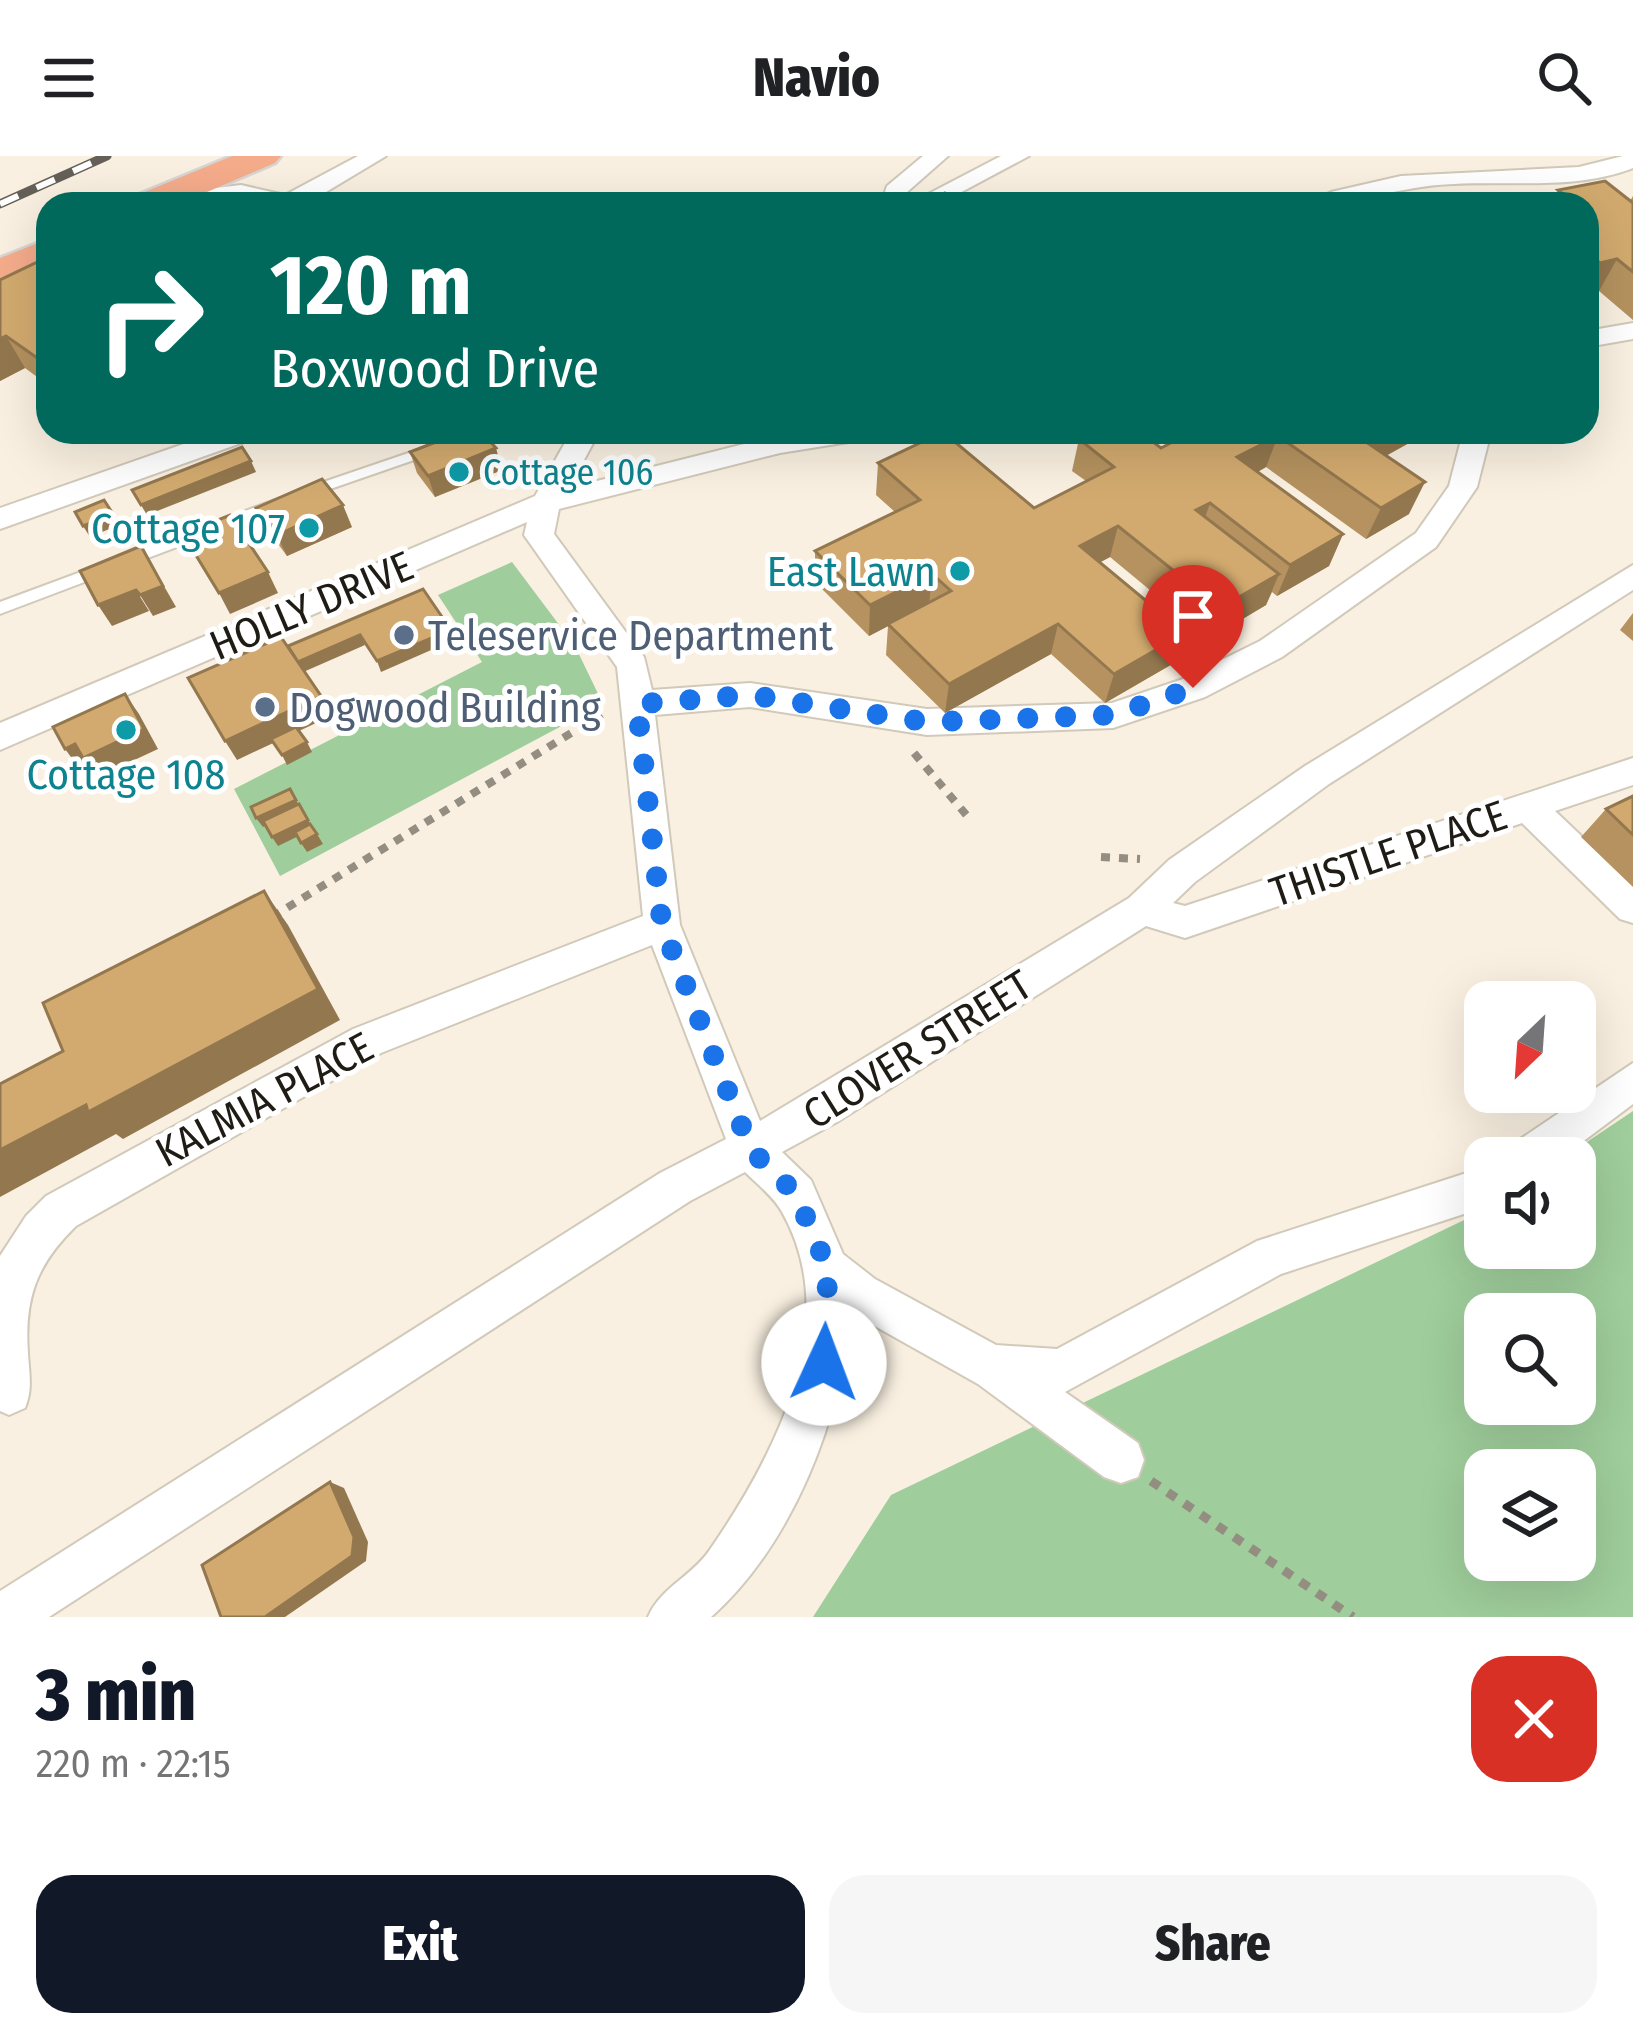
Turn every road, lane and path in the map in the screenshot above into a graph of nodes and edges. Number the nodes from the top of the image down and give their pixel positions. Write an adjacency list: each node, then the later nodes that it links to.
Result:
1 (262, 156): 6 (main road)
2 (376, 156): 7 (street)
3 (937, 156): 8 (street)
4 (1018, 156): 9 (street)
5 (1633, 160): 10 (street)
6 (177, 192)
7 (312, 192)
8 (895, 192)
9 (945, 192)
10 (1369, 192)
11 (36, 256): 12 (main road)
12 (0, 272)
13 (1633, 331): 14 (street)
14 (1599, 337)
15 (211, 444): 21 (street)
16 (459, 444): 23 (lane)
17 (573, 444): 20 (street)
18 (781, 444): 20 (street, HOLLY DRIVE)
19 (1474, 444): 25 (street)
20 (546, 503): 24 (street); 26 (street, HOLLY DRIVE)
21 (0, 518)
22 (1633, 576): 31 (street, CLOVER STREET)
23 (0, 608)
24 (637, 704): 25 (street); 32 (street); 33 (path)
25 (882, 716): 29 (path)
26 (0, 737)
27 (1633, 770): 28 (street, THISTLE PLACE)
28 (1527, 806): 30 (street); 31 (street, THISTLE PLACE)
29 (968, 817)
30 (1633, 908)
31 (1142, 909): 36 (street, CLOVER STREET)
32 (662, 925): 36 (street); 40 (street, KALMIA PLACE)
33 (253, 927)
34 (1633, 1081): 35 (street)
35 (1557, 1137)
36 (751, 1150): 38 (street); 43 (street, CLOVER STREET)
37 (1464, 1194): 39 (street)
38 (828, 1269): 39 (street); 42 (street)
39 (992, 1367): 41 (street)
40 (8, 1392)
41 (1120, 1460): 45 (path)
42 (717, 1595): 44 (street)
43 (4, 1617)
44 (673, 1617)
45 (1353, 1617)

